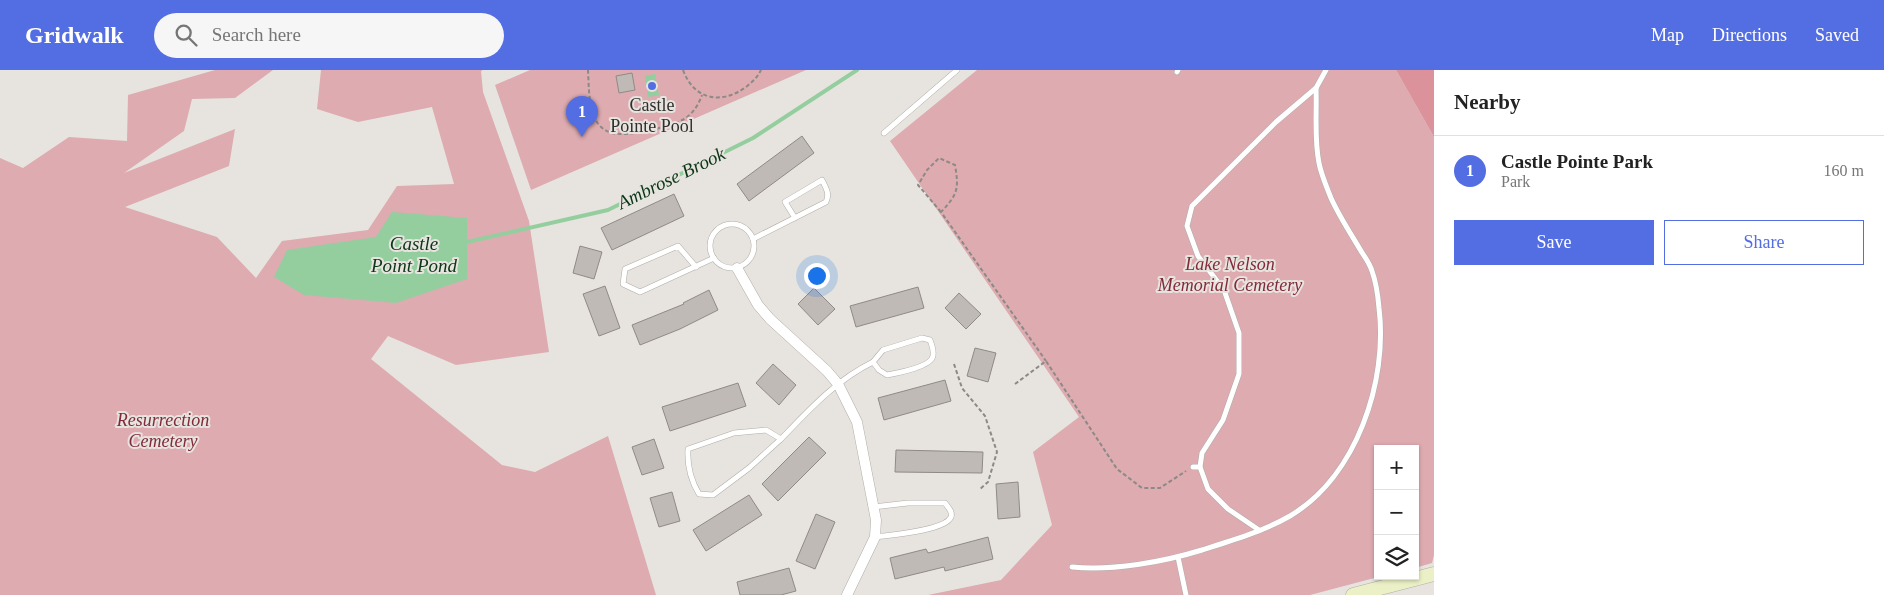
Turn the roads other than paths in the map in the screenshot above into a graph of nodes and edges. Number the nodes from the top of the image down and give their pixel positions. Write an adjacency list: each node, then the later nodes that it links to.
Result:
1 (957, 70): 4 (lane)
2 (1326, 70): 3 (lane)
3 (1316, 88): 14 (lane); 16 (lane)
4 (884, 133)
5 (795, 218): 5 (lane); 6 (lane)
6 (753, 239): 7 (lane); 9 (lane)
7 (714, 258): 8 (lane); 9 (lane)
8 (696, 267): 8 (lane)
9 (737, 268): 11 (street)
10 (873, 362): 10 (lane); 11 (lane)
11 (838, 384): 12 (lane); 15 (street)
12 (781, 439): 12 (lane)
13 (1193, 467): 14 (lane)
14 (1200, 467): 16 (lane)
15 (873, 507): 17 (street); 17 (lane)
16 (1259, 530): 18 (lane)
17 (875, 537): 21 (street)
18 (1178, 557): 19 (lane); 22 (lane)
19 (1072, 567)
20 (1434, 574): 23 (street)
21 (847, 595)
22 (1186, 595)
23 (1353, 595)

